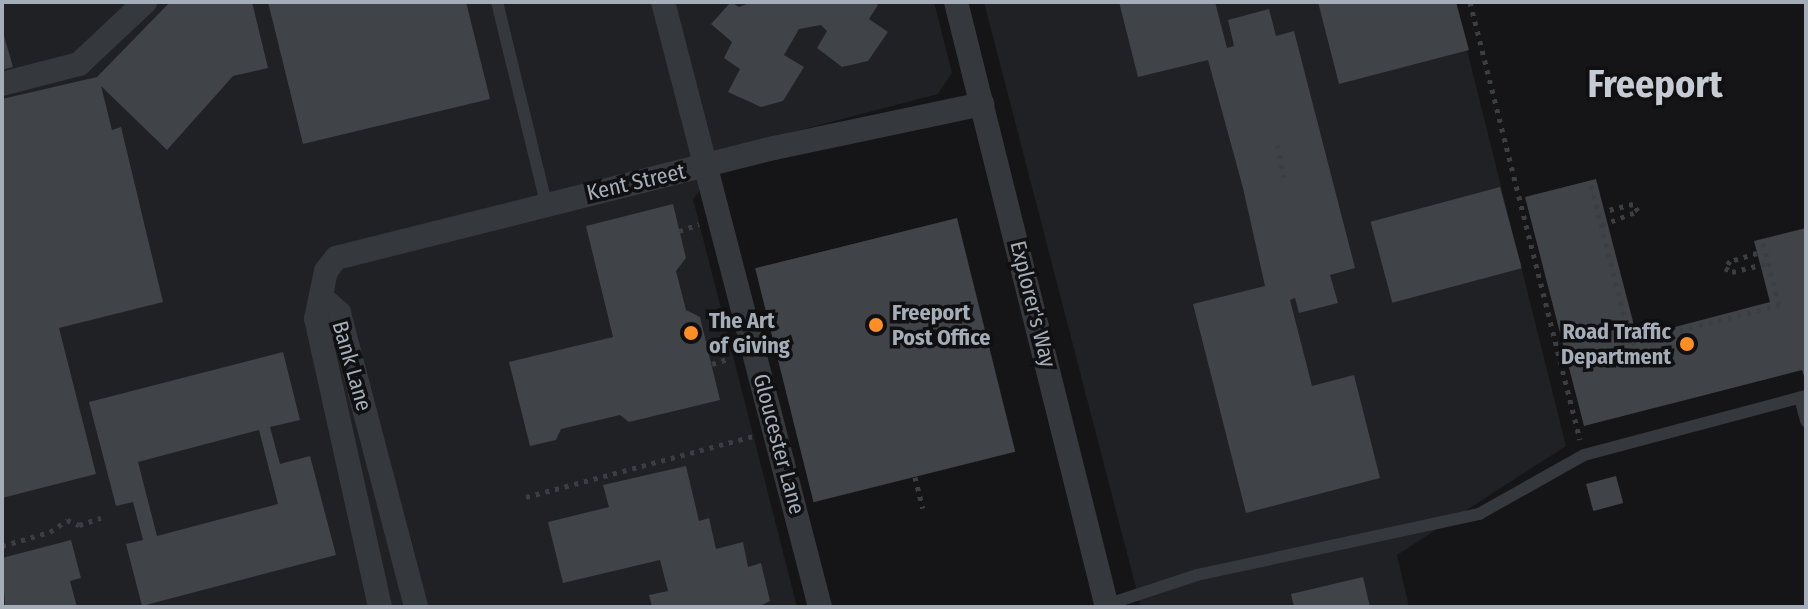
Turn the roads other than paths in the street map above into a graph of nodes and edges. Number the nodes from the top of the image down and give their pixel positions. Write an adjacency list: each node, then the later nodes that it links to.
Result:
1 (145, 2): 5 (street)
2 (497, 2): 8 (lane)
3 (663, 2): 7 (street, Gloucester Lane)
4 (956, 2): 6 (street, Explorer's Way)
5 (2, 84)
6 (982, 104): 7 (street, Kent Street); 12 (street, Explorer's Way)
7 (705, 165): 8 (street, Kent Street); 15 (street, Gloucester Lane)
8 (546, 203): 9 (street, Kent Street)
9 (322, 298): 13 (street, Bank Lane); 14 (street, Bank Lane)
10 (1803, 397): 11 (lane); 12 (lane)
11 (1806, 421)
12 (1103, 606)
13 (380, 607)
14 (416, 607)
15 (820, 607)

